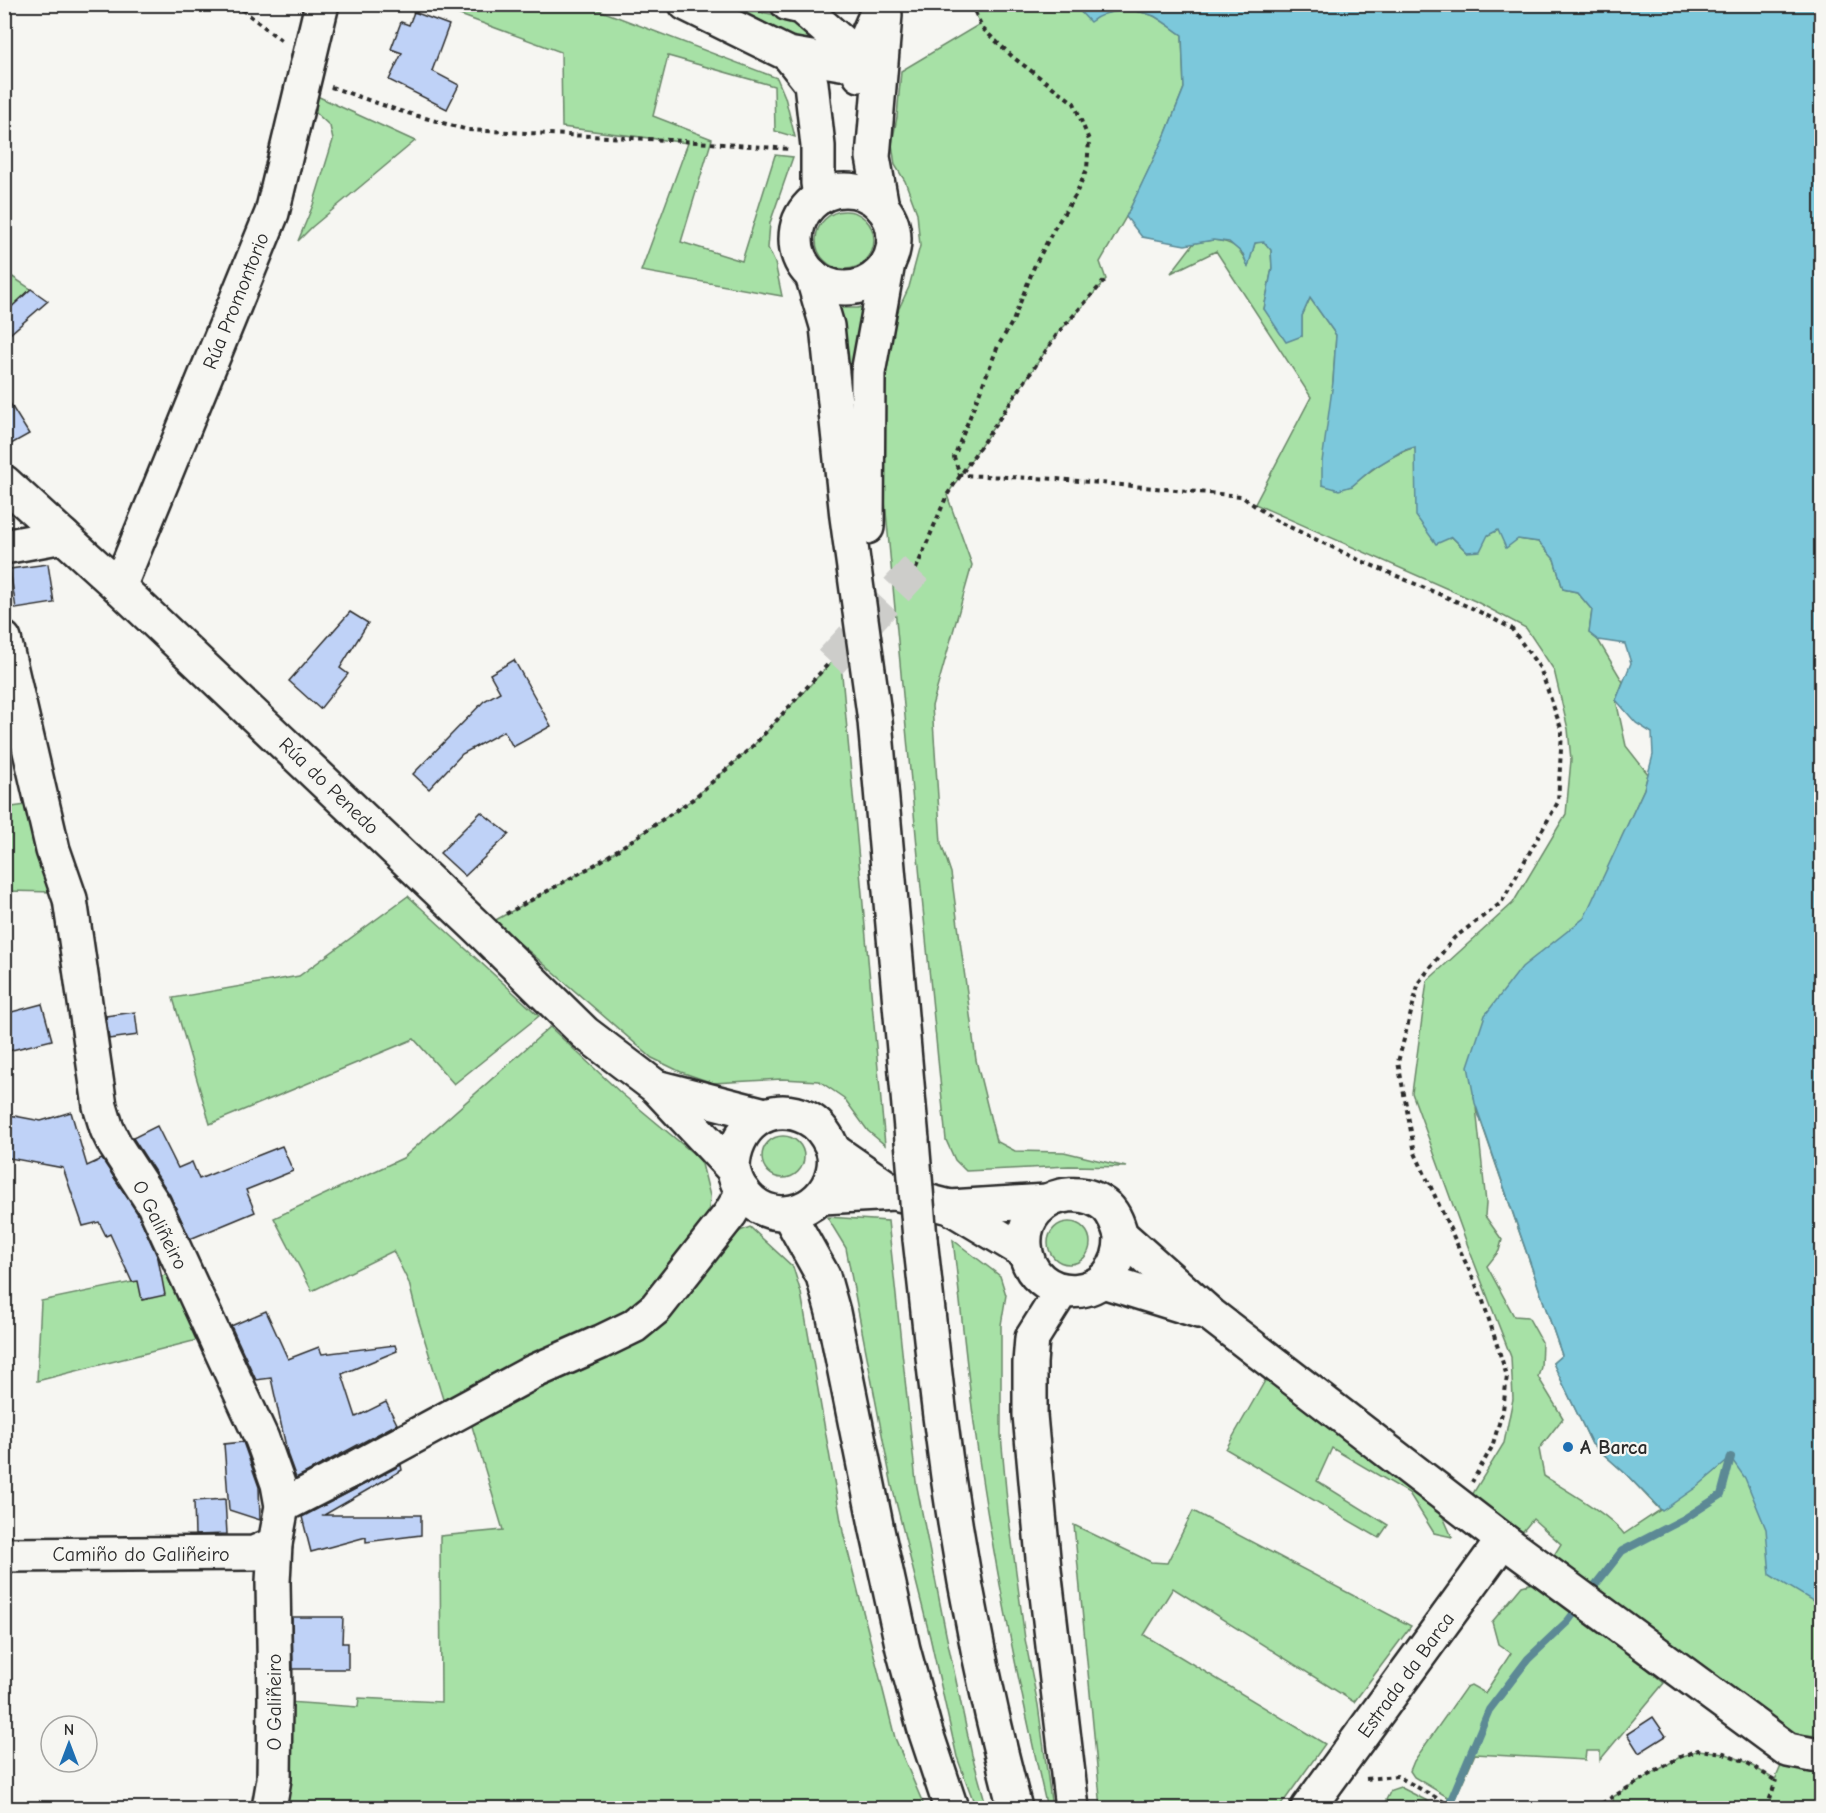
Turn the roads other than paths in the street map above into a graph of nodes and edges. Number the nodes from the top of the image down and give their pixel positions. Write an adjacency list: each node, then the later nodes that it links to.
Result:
1 (322, 4): 17 (main road, Rúa Promontorio)
2 (686, 4): 6 (main road)
3 (788, 4): 7 (main road)
4 (881, 4): 7 (main road)
5 (886, 4): 8 (main road)
6 (788, 54): 7 (main road); 9 (main road)
7 (848, 58): 8 (main road); 9 (main road)
8 (874, 132): 11 (main road)
9 (818, 148): 10 (main road)
10 (820, 197): 11 (main road); 13 (main road)
11 (882, 207): 12 (main road)
12 (888, 263): 13 (main road); 19 (main road)
13 (812, 275): 19 (main road)
14 (4, 482): 15 (main road, Rúa do Penedo)
15 (63, 536): 16 (main road); 17 (main road, Rúa do Penedo)
16 (4, 547)
17 (119, 587): 20 (main road, Rúa do Penedo)
18 (4, 639): 34 (main road, O Galiñeiro)
19 (874, 721): 42 (main road, bridge)
20 (656, 1087): 21 (main road, Rúa do Penedo); 23 (main road, Rúa do Penedo)
21 (765, 1116): 22 (main road); 23 (main road)
22 (833, 1150): 24 (main road); 25 (main road)
23 (738, 1180): 28 (main road); 34 (main road)
24 (895, 1193): 25 (main road); 27 (main road)
25 (822, 1197): 28 (main road)
26 (1047, 1201): 27 (main road); 29 (main road); 30 (main road)
27 (950, 1207): 30 (main road)
28 (788, 1213): 41 (main road)
29 (1121, 1236): 31 (main road); 33 (main road)
30 (1025, 1252): 32 (main road)
31 (1103, 1281): 32 (main road); 33 (main road)
32 (1062, 1290): 43 (main road)
33 (1211, 1316): 35 (main road)
34 (282, 1506): 36 (main road, O Galiñeiro)
35 (1503, 1540): 38 (main road); 39 (main road, Estrada da Barca)
36 (275, 1544): 37 (main road, Camiño do Galiñeiro); 40 (main road, O Galiñeiro)
37 (4, 1555)
38 (1821, 1755)
39 (1317, 1796)
40 (269, 1809)
41 (951, 1809)
42 (1015, 1809)
43 (1072, 1809)

